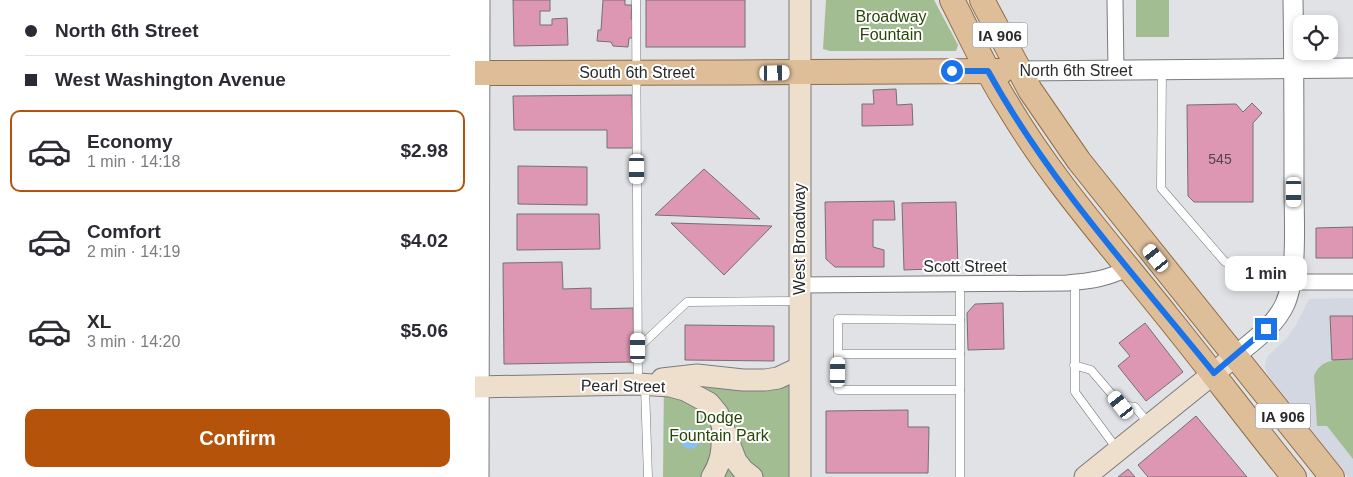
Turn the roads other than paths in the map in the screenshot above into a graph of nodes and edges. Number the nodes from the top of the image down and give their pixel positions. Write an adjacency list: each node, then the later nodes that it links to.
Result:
1 (482, 0): 16 (street)
2 (637, 0): 14 (lane)
3 (800, 0): 15 (main road, West Broadway)
4 (952, 0): 12 (main road, IA 906)
5 (981, 0): 13 (main road, IA 906)
6 (1115, 0): 10 (street)
7 (1293, 0): 9 (street)
8 (1353, 68): 9 (street, North 6th Street)
9 (1294, 69): 11 (street, North 6th Street); 19 (street)
10 (1115, 70): 11 (street, North 6th Street); 13 (street, North 6th Street)
11 (1162, 70): 19 (lane)
12 (988, 71): 13 (main road, North 6th Street); 15 (main road, North 6th Street); 17 (main road, IA 906)
13 (1019, 71): 27 (main road, IA 906)
14 (636, 72): 15 (main road, South 6th Street); 16 (main road, South 6th Street); 24 (lane)
15 (799, 72): 22 (main road, West Broadway)
16 (478, 73): 32 (street)
17 (1129, 268): 18 (street, Scott Street); 30 (main road, IA 906)
18 (1075, 282): 21 (street, Scott Street); 28 (lane)
19 (1291, 282): 20 (street); 27 (street)
20 (1353, 282)
21 (959, 284): 22 (street, Scott Street); 23 (lane)
22 (800, 293): 24 (lane); 29 (main road, West Broadway)
23 (960, 320): 25 (lane); 26 (lane)
24 (638, 348): 31 (lane)
25 (838, 354): 26 (lane); 33 (lane)
26 (960, 354): 33 (lane)
27 (1235, 356): 30 (main road); 45 (main road, IA 906)
28 (1074, 365): 35 (lane); 36 (lane)
29 (799, 368): 31 (main road); 41 (main road, West Broadway)
30 (1214, 373): 35 (main road); 44 (main road, IA 906)
31 (641, 385): 32 (main road, Pearl Street); 34 (main road, Pearl Street); 38 (lane)
32 (478, 387): 37 (street)
33 (960, 390): 42 (lane)
34 (722, 426): 39 (main road); 40 (main road, Pearl Street)
35 (1150, 426): 36 (main road)
36 (1119, 451): 43 (main road)
37 (481, 477)
38 (648, 477)
39 (712, 477)
40 (752, 477)
41 (800, 477)
42 (960, 477)
43 (1085, 477)
44 (1294, 477)
45 (1332, 477)

